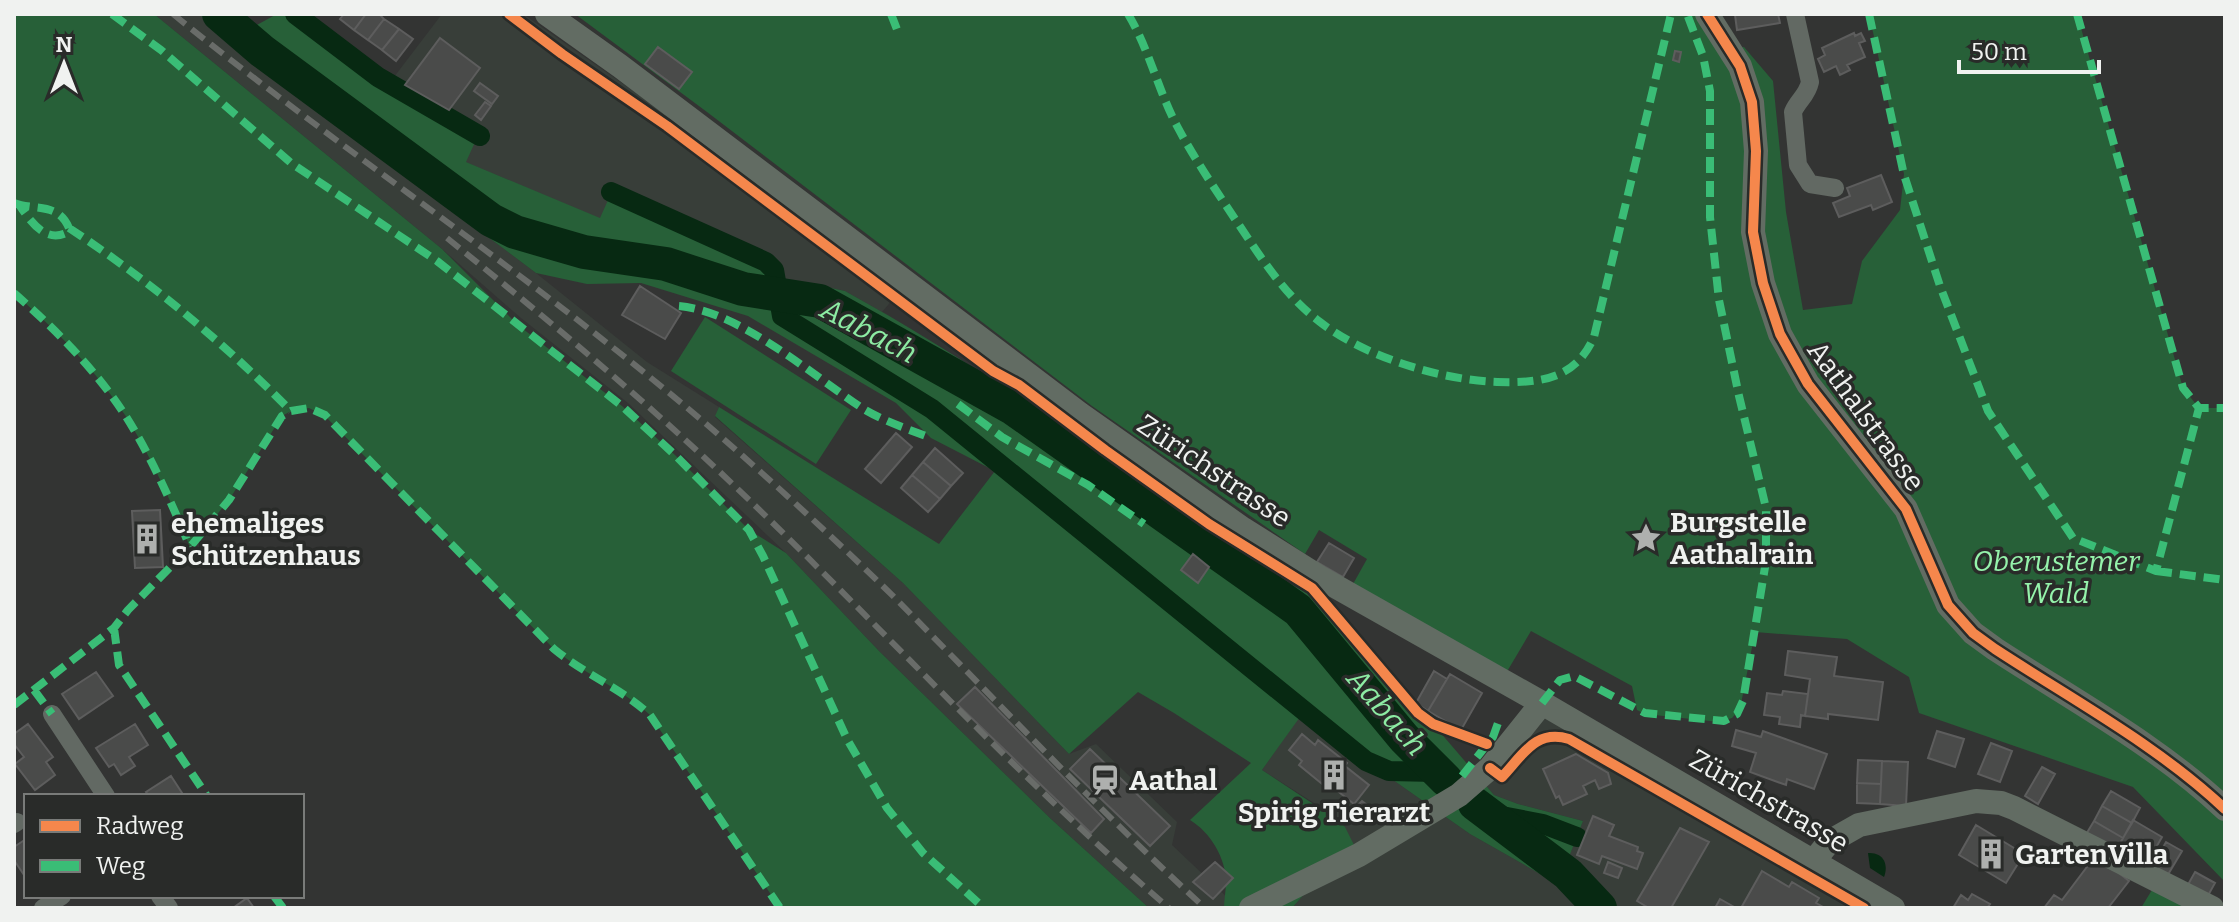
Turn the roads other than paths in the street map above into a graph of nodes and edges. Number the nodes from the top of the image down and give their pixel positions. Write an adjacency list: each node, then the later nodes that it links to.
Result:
1 (547, 14): 5 (street, Zürichstrasse)
2 (1707, 14): 8 (street, Aathalstrasse)
3 (1795, 14): 4 (street)
4 (1835, 188)
5 (1542, 703): 9 (street, Zürichstrasse); 10 (street)
6 (52, 714): 7 (street)
7 (105, 794)
8 (2225, 809)
9 (1813, 862): 11 (street, Zürichstrasse); 12 (street)
10 (1254, 907)
11 (1893, 908)
12 (2212, 908)

